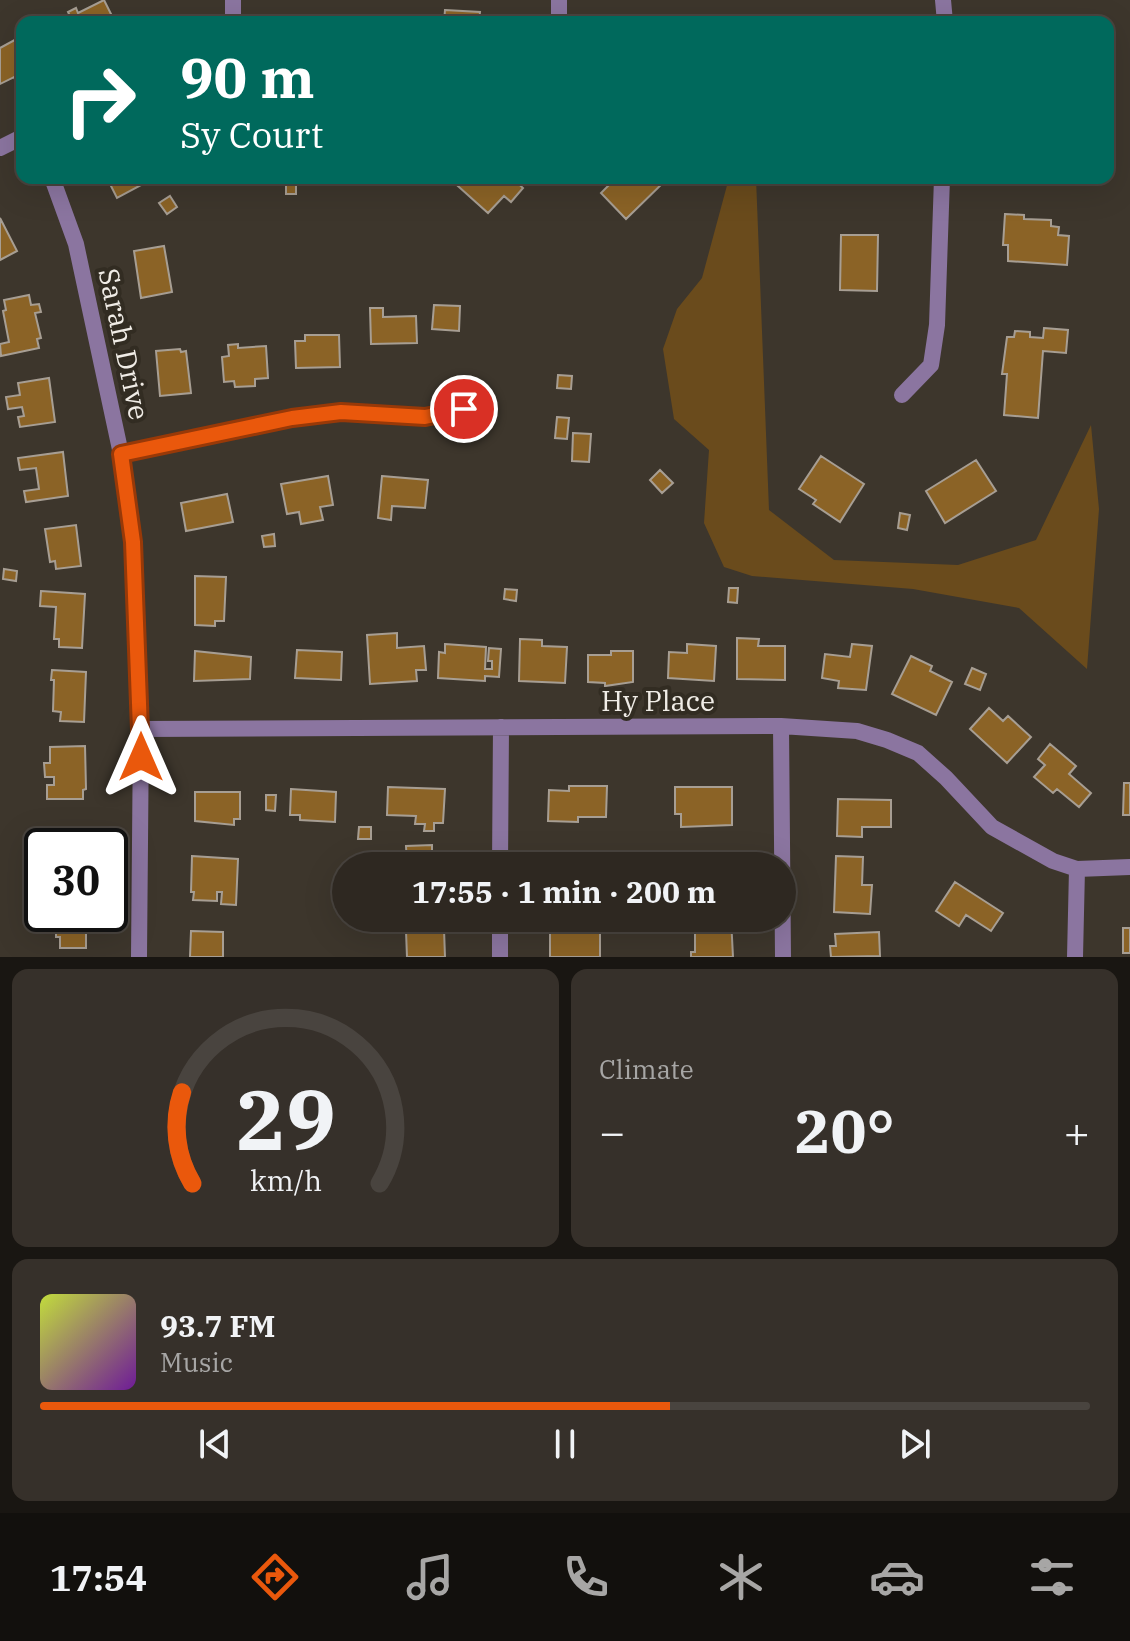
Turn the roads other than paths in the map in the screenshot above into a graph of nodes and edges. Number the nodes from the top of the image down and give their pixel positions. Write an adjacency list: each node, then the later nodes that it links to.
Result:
1 (54, 184): 5 (street, Sarah Drive)
2 (942, 184): 3 (street)
3 (902, 395)
4 (464, 409): 5 (street)
5 (121, 454): 8 (street, Sarah Drive)
6 (781, 726): 7 (street, Hy Place); 11 (street, Hy Place); 15 (street)
7 (501, 727): 8 (street, Hy Place); 9 (street)
8 (141, 729): 13 (street, Sarah Drive)
9 (500, 852)
10 (1130, 867): 11 (street, Hy Place)
11 (1077, 869): 16 (street)
12 (500, 932): 14 (street)
13 (139, 957)
14 (500, 957)
15 (783, 957)
16 (1075, 957)

